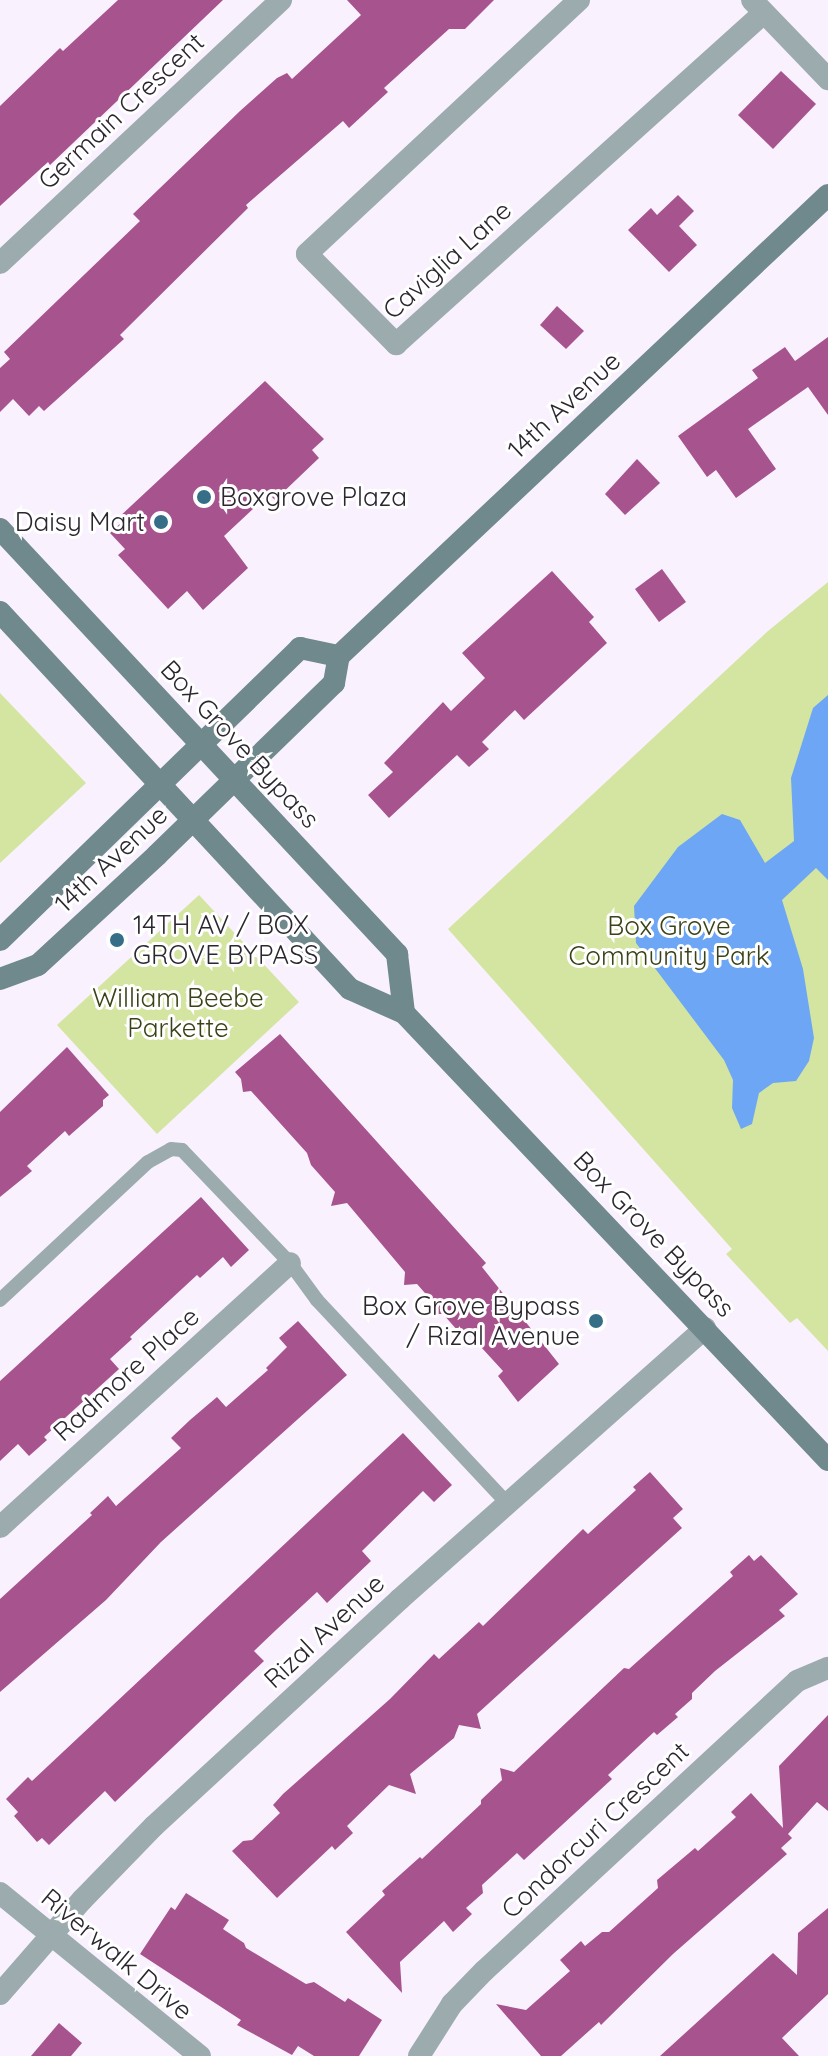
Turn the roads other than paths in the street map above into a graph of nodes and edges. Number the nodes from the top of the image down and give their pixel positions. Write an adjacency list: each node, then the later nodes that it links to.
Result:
1 (281, 0): 6 (street, Germain Crescent)
2 (579, 0): 3 (street, Caviglia Lane)
3 (758, 6): 4 (street)
4 (828, 79)
5 (828, 195): 9 (main road, 14th Avenue)
6 (0, 263)
7 (0, 529): 10 (main road, Box Grove Bypass)
8 (0, 612): 12 (main road, Box Grove Bypass)
9 (339, 656): 10 (main road, 14th Avenue); 11 (main road, 14th Avenue)
10 (200, 743): 11 (main road, Box Grove Bypass); 12 (main road, 14th Avenue)
11 (235, 780): 13 (main road, 14th Avenue); 16 (main road, Box Grove Bypass)
12 (158, 783): 13 (main road, Box Grove Bypass); 14 (main road, 14th Avenue)
13 (193, 820): 15 (main road, 14th Avenue); 16 (main road, Box Grove Bypass)
14 (0, 940)
15 (0, 979)
16 (404, 1013): 19 (main road, Box Grove Bypass)
17 (290, 1263): 18 (lane); 21 (lane); 22 (street, Radmore Place)
18 (0, 1300)
19 (705, 1328): 20 (main road, Box Grove Bypass); 21 (street, Rizal Avenue)
20 (828, 1460)
21 (507, 1503): 25 (street, Rizal Avenue)
22 (0, 1527)
23 (828, 1668): 28 (street, Condorcuri Crescent)
24 (0, 1893): 25 (street, Riverwalk Drive)
25 (52, 1935): 26 (street, Rizal Avenue); 27 (street, Riverwalk Drive)
26 (0, 1994)
27 (200, 2056)
28 (419, 2056)

